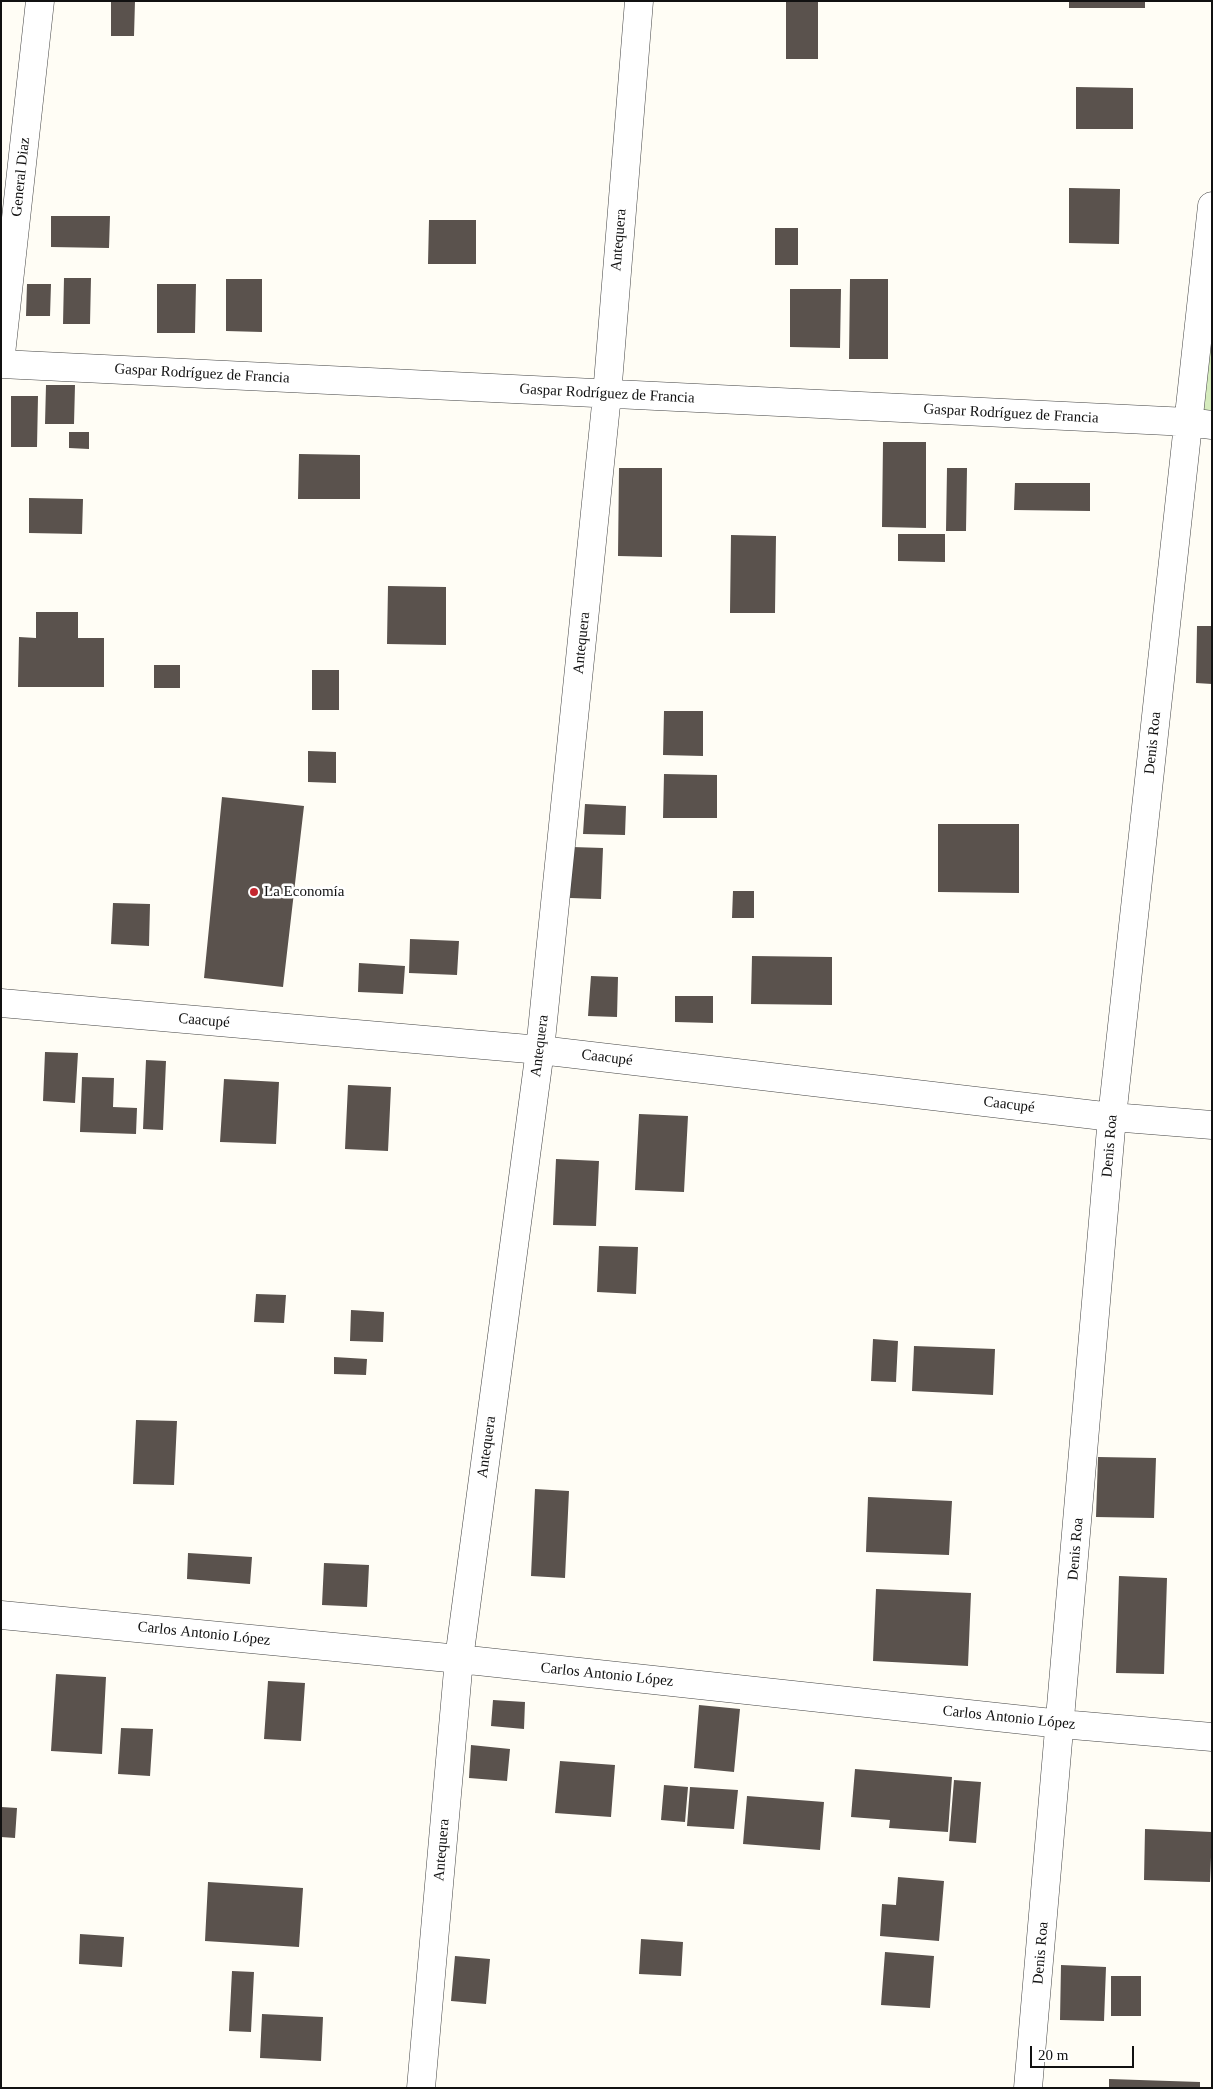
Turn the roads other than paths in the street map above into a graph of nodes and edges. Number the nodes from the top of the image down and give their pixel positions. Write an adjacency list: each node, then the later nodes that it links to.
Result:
1 (40, 1): 4 (street, General Diaz)
2 (639, 1): 6 (street, Antequera)
3 (1212, 206): 7 (street, Denis Roa)
4 (1, 354)
5 (1, 364): 6 (street, Gaspar Rodríguez de Francia)
6 (606, 395): 7 (street, Gaspar Rodríguez de Francia); 9 (street, Antequera)
7 (1200, 424): 10 (street, Denis Roa)
8 (1, 1003): 9 (street, Caacupé)
9 (540, 1050): 10 (street, Caacupé); 13 (street, Antequera)
10 (1112, 1116): 11 (street, Caacupé); 14 (street, Denis Roa)
11 (1212, 1125)
12 (1, 1615): 13 (street, Carlos Antonio López)
13 (459, 1659): 14 (street, Carlos Antonio López); 16 (street, Antequera)
14 (1061, 1724): 15 (street, Carlos Antonio López); 17 (street, Denis Roa)
15 (1212, 1737)
16 (421, 2088)
17 (1028, 2088)

